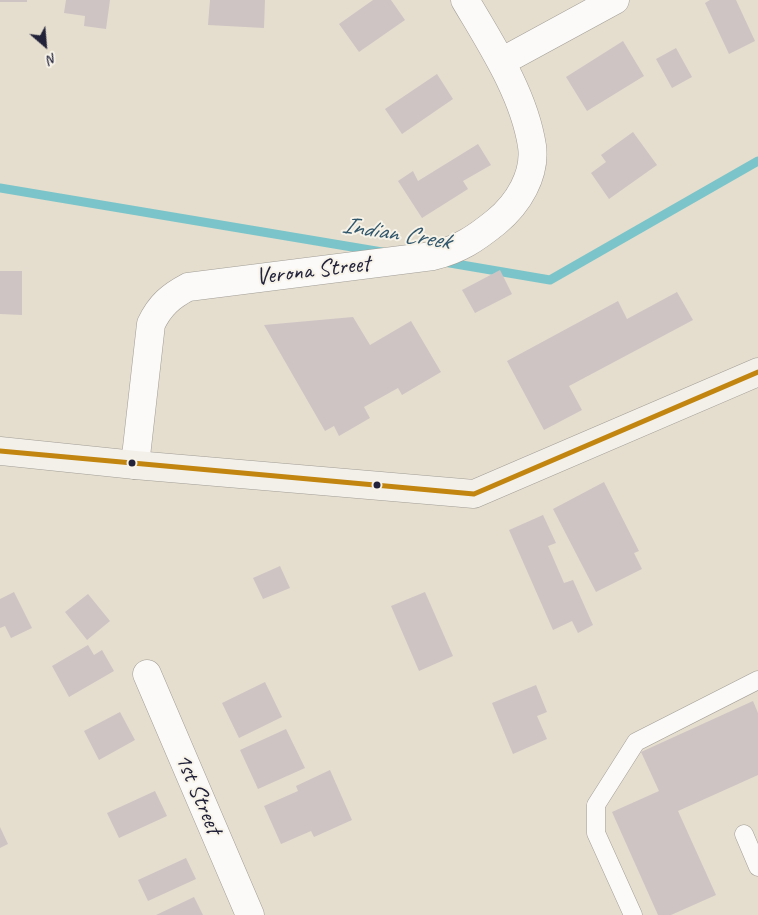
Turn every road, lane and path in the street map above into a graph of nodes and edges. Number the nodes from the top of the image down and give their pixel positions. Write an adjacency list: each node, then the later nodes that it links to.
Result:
1 (465, 0): 3 (street, Verona Street)
2 (615, 0): 3 (street)
3 (501, 62): 6 (street, Verona Street)
4 (758, 372): 6 (street)
5 (0, 451): 6 (street)
6 (135, 465)
7 (147, 674): 11 (street, 1st Street)
8 (758, 680): 12 (lane)
9 (744, 834): 10 (lane)
10 (758, 866)
11 (250, 915)
12 (632, 915)

